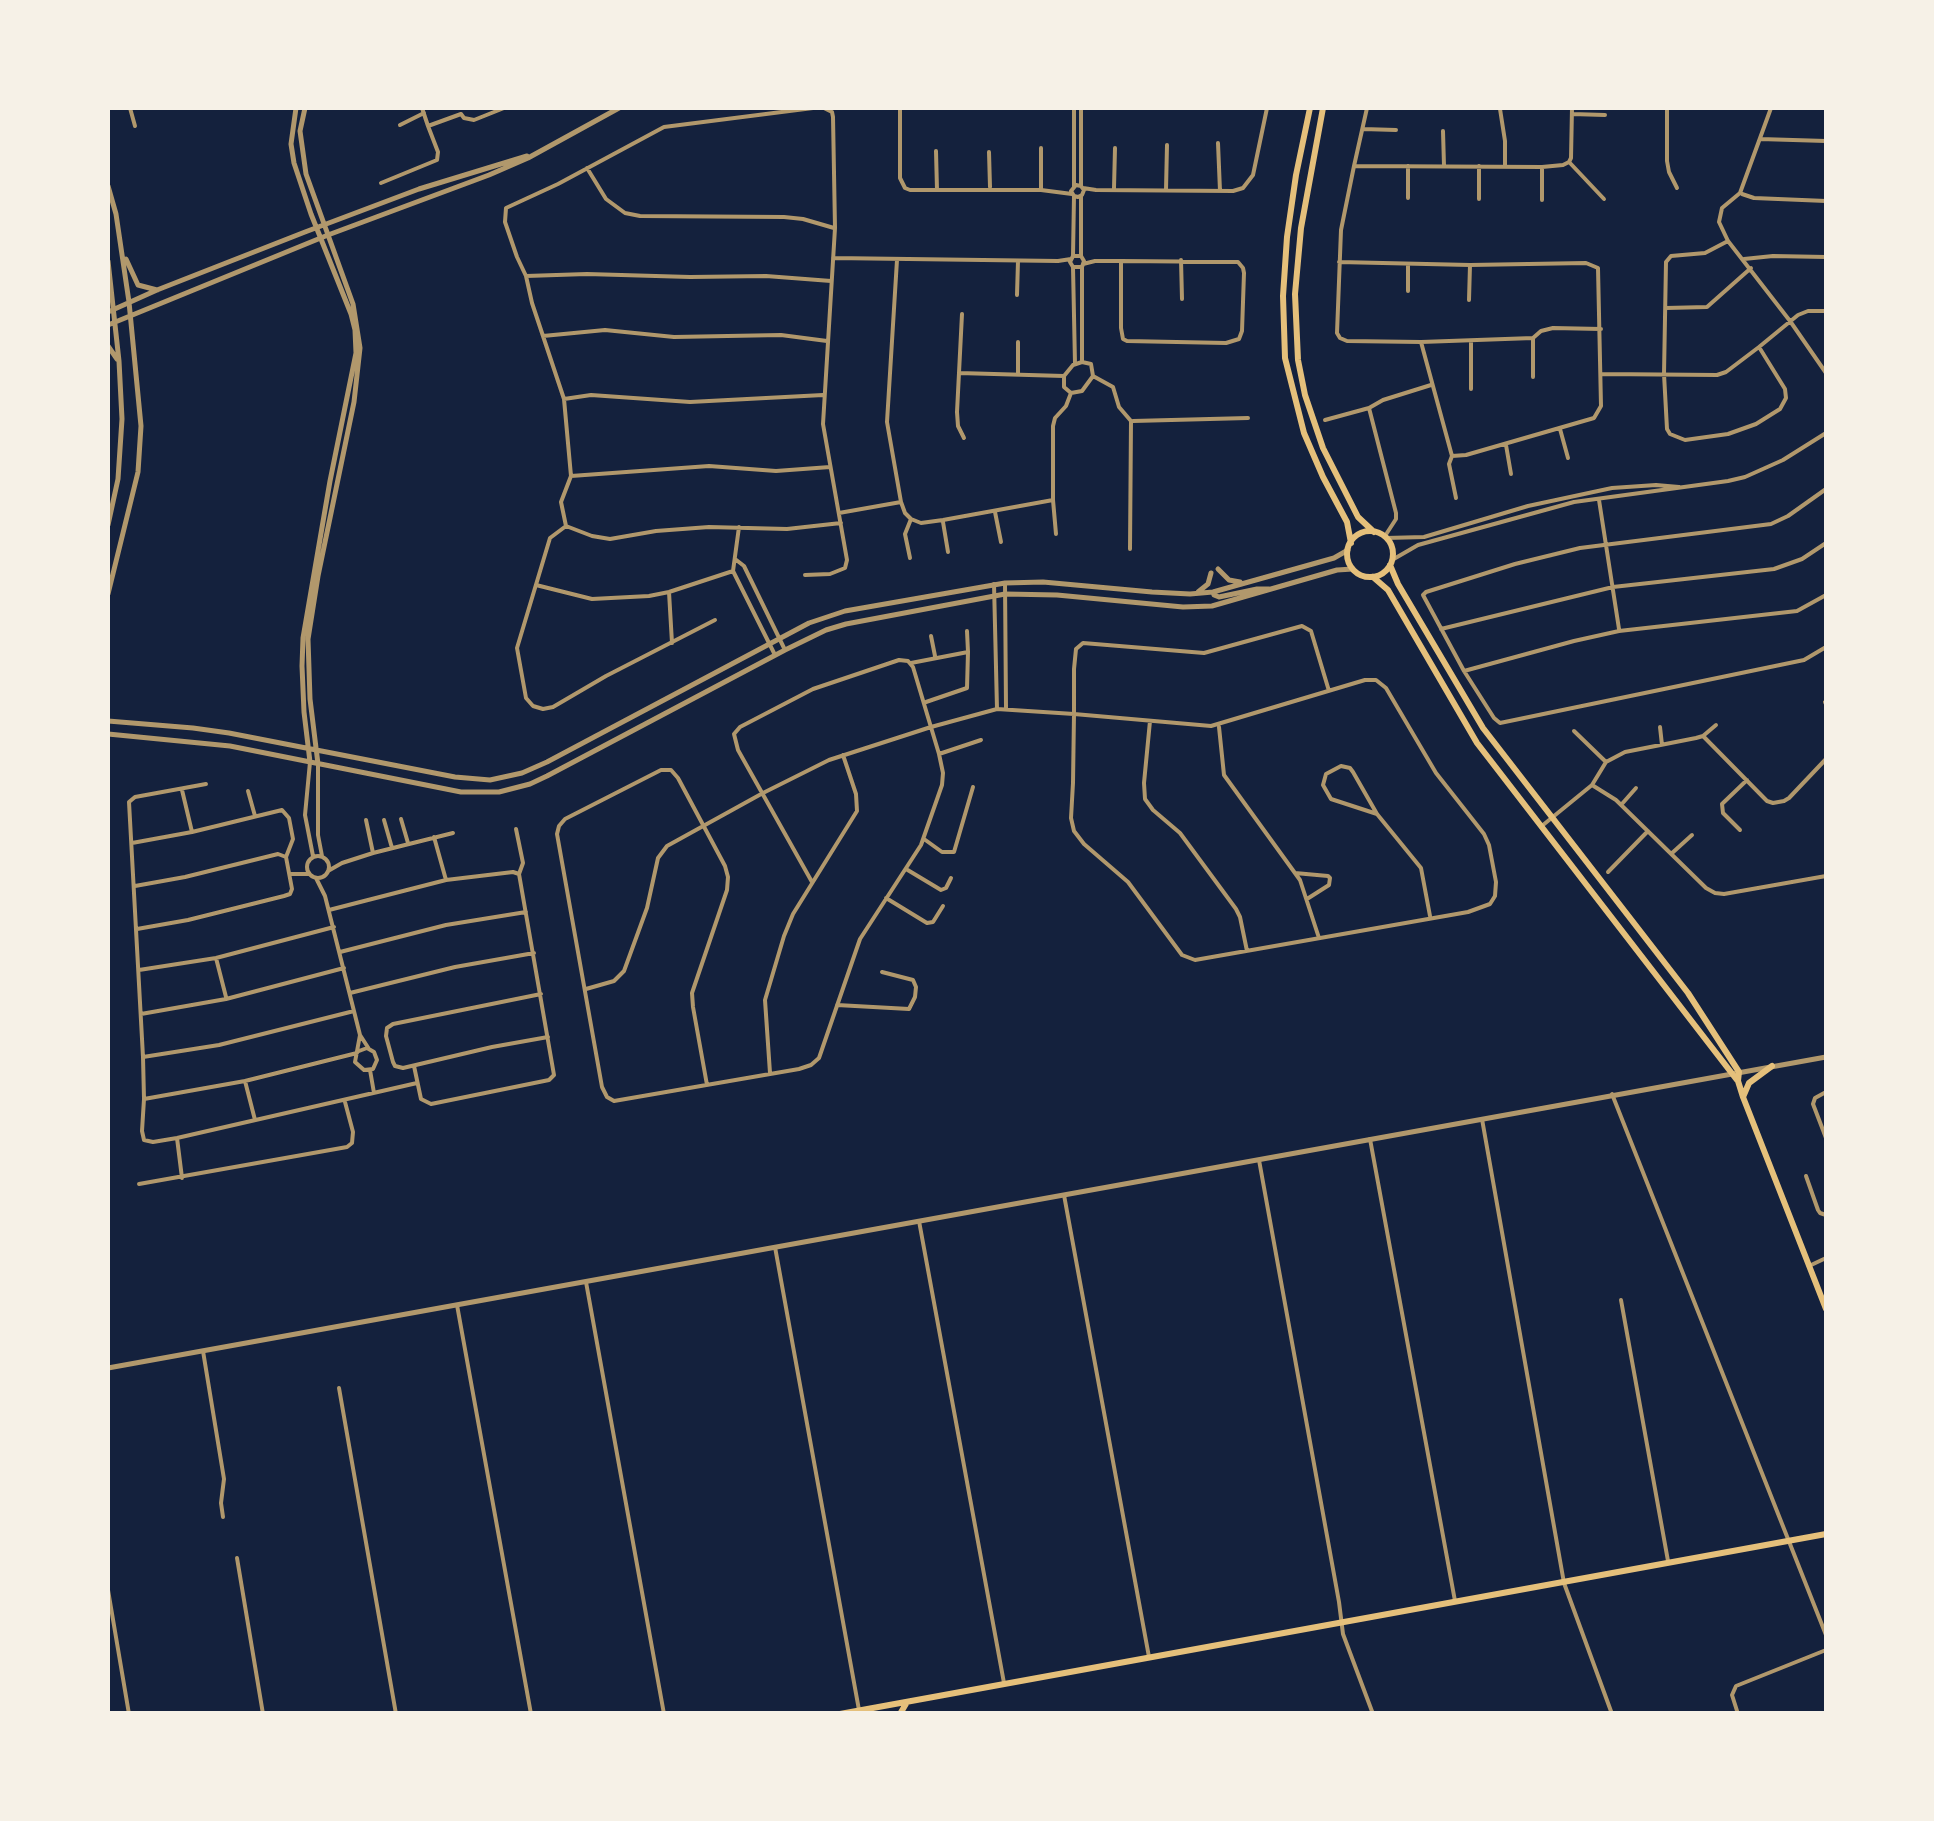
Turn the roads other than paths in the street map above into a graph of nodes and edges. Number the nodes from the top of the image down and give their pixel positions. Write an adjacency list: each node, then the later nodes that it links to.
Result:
1 (130, 108): 23 (street)
2 (296, 108): 62 (street)
3 (305, 108): 62 (street)
4 (504, 108): 19 (street)
5 (619, 108): 36 (street)
6 (813, 108): 44 (street)
7 (826, 108): 63 (street)
8 (900, 108): 49 (street)
9 (1074, 108): 53 (street)
10 (1081, 108): 54 (street)
11 (1267, 108): 55 (street)
12 (1310, 108): 154 (main road)
13 (1323, 108): 148 (main road)
14 (1367, 108): 25 (street)
15 (1667, 108): 48 (street)
16 (1771, 108): 28 (street)
17 (1500, 109): 42 (street)
18 (423, 110): 22 (street); 24 (street)
19 (460, 110): 24 (street)
20 (1572, 111): 21 (street); 37 (street)
21 (1605, 115)
22 (400, 125)
23 (136, 126)
24 (428, 126): 45 (street)
25 (1363, 130): 26 (street); 38 (street)
26 (1396, 130)
27 (1443, 131): 40 (street)
28 (1760, 138): 29 (street); 56 (street)
29 (1826, 142)
30 (1218, 143): 55 (street)
31 (1167, 145): 52 (street)
32 (1041, 148): 50 (street)
33 (1115, 148): 51 (street)
34 (936, 151): 49 (street)
35 (989, 152): 47 (street)
36 (534, 154): 62 (street); 65 (street)
37 (1569, 162): 43 (street); 59 (street)
38 (1354, 166): 39 (street); 77 (street)
39 (1408, 166): 40 (street); 57 (street)
40 (1444, 166): 41 (street)
41 (1479, 166): 42 (street); 58 (street)
42 (1506, 166): 43 (street)
43 (1542, 167): 60 (street)
44 (587, 168): 63 (street); 81 (street)
45 (381, 183)
46 (108, 186): 64 (street)
47 (990, 188): 49 (street); 50 (street)
48 (1677, 188)
49 (937, 190)
50 (1041, 190): 53 (street)
51 (1114, 190): 52 (street); 54 (street)
52 (1166, 190): 55 (street)
53 (1073, 191): 54 (street); 54 (street); 76 (street)
54 (1082, 191): 74 (street)
55 (1220, 191)
56 (1740, 193): 61 (street); 66 (street)
57 (1408, 198)
58 (1478, 199)
59 (1604, 199)
60 (1542, 200)
61 (1826, 201)
62 (320, 227): 65 (street); 83 (street)
63 (835, 228): 68 (street)
64 (119, 232): 83 (street); 88 (street)
65 (325, 236): 92 (street); 210 (street)
66 (1728, 241): 69 (street); 89 (street)
67 (1826, 257): 69 (street)
68 (833, 258): 70 (street); 82 (street)
69 (1744, 259): 80 (street)
70 (897, 260): 73 (street); 139 (street)
71 (1181, 260): 75 (street); 75 (street); 86 (street)
72 (108, 261): 90 (street)
73 (1018, 261): 76 (street); 85 (street)
74 (1082, 261): 75 (street); 76 (street); 76 (street); 106 (street)
75 (1121, 261)
76 (1072, 262): 106 (street)
77 (1339, 262): 78 (street); 102 (street)
78 (1408, 264): 79 (street); 84 (street)
79 (1470, 264): 87 (street); 96 (street)
80 (1750, 268): 89 (street); 94 (street)
81 (526, 276): 82 (street); 97 (street)
82 (830, 281): 99 (street)
83 (157, 290): 88 (street)
84 (1408, 291)
85 (1017, 295)
86 (1182, 299)
87 (1469, 300)
88 (129, 302): 90 (street); 92 (street)
89 (1665, 308): 111 (street)
90 (110, 311): 95 (street)
91 (1826, 311): 94 (street)
92 (130, 314): 95 (street); 173 (street)
93 (962, 314): 108 (street)
94 (1790, 321): 104 (street); 107 (street)
95 (111, 323): 105 (street)
96 (1601, 328): 98 (street); 110 (street)
97 (543, 336): 99 (street); 119 (street)
98 (1533, 338): 100 (street); 114 (street)
99 (827, 341): 118 (street)
100 (1472, 341): 102 (street); 116 (street)
101 (1018, 342): 109 (street)
102 (1421, 342): 115 (street)
103 (108, 346): 105 (street)
104 (1759, 347): 111 (street); 111 (street)
105 (119, 361): 145 (street)
106 (1079, 363): 112 (street); 113 (street)
107 (1825, 369)
108 (959, 373): 109 (street); 126 (street)
109 (1018, 374): 112 (street)
110 (1602, 374): 111 (street); 124 (street)
111 (1664, 374)
112 (1064, 376): 117 (street)
113 (1093, 376): 117 (street); 123 (street)
114 (1533, 377)
115 (1431, 385): 120 (street); 128 (street)
116 (1471, 389)
117 (1071, 393): 138 (street)
118 (824, 394): 119 (street); 130 (street)
119 (564, 399): 132 (street)
120 (1369, 408): 122 (street); 150 (street)
121 (1248, 418): 123 (street)
122 (1324, 420)
123 (1132, 421): 155 (street)
124 (1560, 428): 127 (street); 129 (street)
125 (1826, 433): 133 (street)
126 (964, 438)
127 (1506, 444): 128 (street); 131 (street)
128 (1452, 456): 136 (street)
129 (1568, 458)
130 (831, 467): 132 (street); 141 (street)
131 (1512, 474)
132 (571, 476): 146 (street)
133 (1686, 487): 135 (street); 137 (street)
134 (1826, 489): 153 (street)
135 (1598, 491): 137 (street); 150 (street)
136 (1456, 498)
137 (1599, 498): 153 (street); 159 (street)
138 (1053, 500): 140 (street); 149 (street)
139 (901, 502): 141 (street); 142 (street)
140 (995, 511): 143 (street); 151 (street)
141 (839, 514): 144 (street)
142 (911, 519): 143 (street); 157 (street)
143 (942, 520): 156 (street)
144 (841, 523): 147 (street); 162 (street)
145 (108, 525)
146 (566, 526): 147 (street); 167 (street)
147 (739, 528): 158 (street)
148 (1374, 532): 150 (main road); 154 (main road)
149 (1056, 534)
150 (1385, 537): 159 (main road)
151 (1001, 542)
152 (1826, 543): 168 (street)
153 (1606, 544): 168 (street); 178 (street)
154 (1349, 546): 160 (main road); 165 (street)
155 (1130, 549)
156 (948, 552)
157 (910, 558)
158 (736, 559): 161 (street); 184 (street)
159 (1391, 563): 163 (main road); 227 (main road)
160 (1353, 569): 163 (main road); 169 (street)
161 (733, 572): 170 (street); 186 (street)
162 (805, 575)
163 (1373, 577): 232 (main road)
164 (1004, 583): 166 (street); 172 (street); 174 (street)
165 (1245, 583): 171 (street); 172 (street)
166 (994, 584): 175 (street); 184 (street)
167 (536, 585): 170 (street); 185 (street)
168 (1613, 586): 178 (street); 180 (street)
169 (1272, 590): 171 (street); 174 (street)
170 (670, 592): 185 (street)
171 (1213, 592): 172 (street)
172 (1195, 593)
173 (108, 594)
174 (1005, 594): 175 (street); 182 (street)
175 (994, 595): 181 (street); 188 (street)
176 (1826, 595): 180 (street)
177 (715, 620): 185 (street)
178 (1441, 629): 193 (street)
179 (967, 630): 189 (street)
180 (1619, 631): 193 (street)
181 (994, 634): 182 (street); 197 (street)
182 (1006, 635): 196 (street)
183 (930, 636): 191 (street)
184 (780, 639): 186 (street); 188 (street)
185 (672, 643)
186 (770, 644): 190 (street); 210 (street)
187 (1826, 648): 193 (street)
188 (785, 650): 190 (street)
189 (968, 652): 191 (street); 195 (street)
190 (775, 655): 215 (street)
191 (936, 658): 192 (street)
192 (911, 663): 195 (street); 223 (street)
193 (1464, 670)
194 (1329, 691): 198 (street); 201 (street); 272 (street)
195 (924, 703): 203 (street)
196 (1006, 709): 197 (street); 198 (street)
197 (997, 710): 203 (street)
198 (1074, 714): 200 (street); 276 (street)
199 (108, 721): 210 (street)
200 (1150, 721): 201 (street); 276 (street)
201 (1218, 725): 259 (street)
202 (1716, 725): 207 (street)
203 (931, 727): 211 (street); 212 (street)
204 (1660, 727): 209 (street)
205 (1574, 731): 214 (street)
206 (108, 734): 215 (street)
207 (1703, 736): 209 (street); 216 (street)
208 (982, 740): 211 (street)
209 (1662, 746): 214 (street)
210 (313, 749): 215 (street)
211 (939, 754): 240 (street)
212 (842, 755): 223 (street); 264 (street)
213 (1826, 759): 216 (street)
214 (1606, 762): 218 (street)
215 (314, 763): 246 (street); 247 (street)
216 (1747, 780): 234 (street)
217 (206, 784): 221 (street)
218 (1592, 784): 224 (street); 227 (street)
219 (973, 788): 240 (street)
220 (1636, 788): 224 (street)
221 (182, 790): 235 (street); 241 (street)
222 (248, 791): 226 (street)
223 (763, 793): 231 (street); 264 (street)
224 (1620, 805): 236 (street)
225 (1377, 814): 225 (street); 272 (street)
226 (255, 816): 235 (street); 248 (street)
227 (1552, 818): 232 (street); 302 (main road)
228 (402, 819): 242 (street)
229 (366, 820): 244 (street)
230 (384, 820): 243 (street)
231 (703, 826): 283 (street); 283 (street); 305 (street)
232 (1542, 826): 302 (main road)
233 (516, 829): 258 (street)
234 (1740, 830)
235 (192, 832): 241 (street)
236 (1648, 832): 245 (street); 253 (street)
237 (453, 833): 239 (street)
238 (1692, 835): 245 (street)
239 (434, 837): 242 (street); 263 (street)
240 (924, 839): 252 (street)
241 (132, 843): 265 (street)
242 (408, 844): 243 (street)
243 (392, 848): 244 (street)
244 (373, 853): 250 (street)
245 (1671, 854): 260 (street)
246 (313, 856): 247 (street); 251 (street)
247 (322, 856): 249 (street)
248 (286, 858): 256 (street); 265 (street)
249 (328, 861): 250 (street); 255 (street)
250 (342, 863): 255 (street)
251 (307, 864): 254 (street); 257 (street)
252 (906, 869): 262 (street); 267 (street)
253 (1608, 872)
254 (298, 873): 256 (street); 257 (street)
255 (327, 873): 261 (street); 266 (street)
256 (290, 874): 274 (street)
257 (309, 874): 261 (street)
258 (519, 874): 263 (street); 271 (street)
259 (1295, 874): 268 (street); 268 (street)
260 (1826, 876)
261 (316, 878): 266 (street)
262 (951, 878)
263 (446, 880): 270 (street)
264 (812, 882): 301 (street)
265 (135, 886): 274 (street)
266 (325, 896): 270 (street)
267 (886, 898): 269 (street); 287 (street)
268 (1307, 899): 275 (street)
269 (943, 906)
270 (329, 910): 273 (street)
271 (527, 912): 277 (street); 278 (street)
272 (1431, 918): 275 (street)
273 (334, 927): 277 (street); 279 (street)
274 (138, 928): 281 (street)
275 (1319, 938): 276 (street)
276 (1247, 951)
277 (340, 952): 280 (street)
278 (534, 953): 284 (street); 285 (street)
279 (216, 958): 281 (street); 286 (street)
280 (344, 968): 284 (street); 286 (street)
281 (138, 970): 289 (street)
282 (882, 972): 287 (street)
283 (586, 989): 305 (street)
284 (350, 992): 288 (street)
285 (541, 994): 291 (street); 294 (street)
286 (226, 999): 289 (street)
287 (838, 1004): 301 (street)
288 (354, 1011): 290 (street); 296 (street)
289 (141, 1014): 296 (street)
290 (360, 1035): 292 (street); 293 (street)
291 (548, 1037): 298 (street); 304 (street)
292 (369, 1048): 293 (street); 295 (street)
293 (358, 1052): 300 (street); 303 (street)
294 (390, 1054): 295 (street); 298 (street)
295 (377, 1056): 300 (street)
296 (143, 1057): 310 (street)
297 (1826, 1057): 299 (street)
298 (414, 1066): 304 (street)
299 (1772, 1066): 302 (street); 309 (main road)
300 (370, 1070): 307 (street)
301 (770, 1074): 305 (street)
302 (1736, 1075): 308 (street); 309 (main road)
303 (245, 1081): 310 (street); 313 (street)
304 (417, 1082): 307 (street)
305 (707, 1084)
306 (1826, 1092): 315 (street)
307 (374, 1093): 311 (street)
308 (1612, 1094): 312 (street); 337 (street)
309 (1743, 1097): 326 (main road)
310 (144, 1099): 314 (street)
311 (344, 1100): 313 (street); 319 (street)
312 (1482, 1119): 316 (street); 340 (street)
313 (256, 1122): 314 (street)
314 (177, 1138): 319 (street)
315 (1826, 1138)
316 (1370, 1139): 317 (street); 342 (street)
317 (1259, 1160): 321 (street); 343 (street)
318 (1806, 1176): 322 (street)
319 (182, 1178): 320 (street)
320 (139, 1184)
321 (1064, 1195): 323 (street); 346 (street)
322 (1826, 1215)
323 (919, 1221): 324 (street); 347 (street)
324 (775, 1247): 327 (street); 349 (street)
325 (1826, 1258): 326 (street)
326 (1809, 1266): 328 (main road)
327 (586, 1282): 330 (street); 354 (street)
328 (1823, 1290): 331 (main road)
329 (1621, 1300): 339 (street)
330 (456, 1304): 332 (street); 353 (street)
331 (1826, 1309)
332 (204, 1351): 333 (street); 335 (street)
333 (108, 1368)
334 (338, 1388): 352 (street)
335 (223, 1516)
336 (1826, 1534): 337 (main road)
337 (1788, 1540): 339 (main road); 344 (street)
338 (237, 1558): 351 (street)
339 (1669, 1563): 340 (main road)
340 (1564, 1583): 342 (main road); 358 (street)
341 (108, 1590): 350 (street)
342 (1456, 1602): 343 (main road)
343 (1342, 1623): 346 (main road); 357 (street)
344 (1826, 1635)
345 (1826, 1650): 359 (street)
346 (1149, 1658): 347 (main road)
347 (1004, 1684): 348 (main road)
348 (908, 1701): 349 (main road); 356 (main road)
349 (860, 1712): 355 (main road)
350 (130, 1714)
351 (264, 1714)
352 (396, 1714)
353 (531, 1714)
354 (664, 1714)
355 (840, 1714)
356 (900, 1714)
357 (1373, 1714)
358 (1612, 1714)
359 (1738, 1714)

